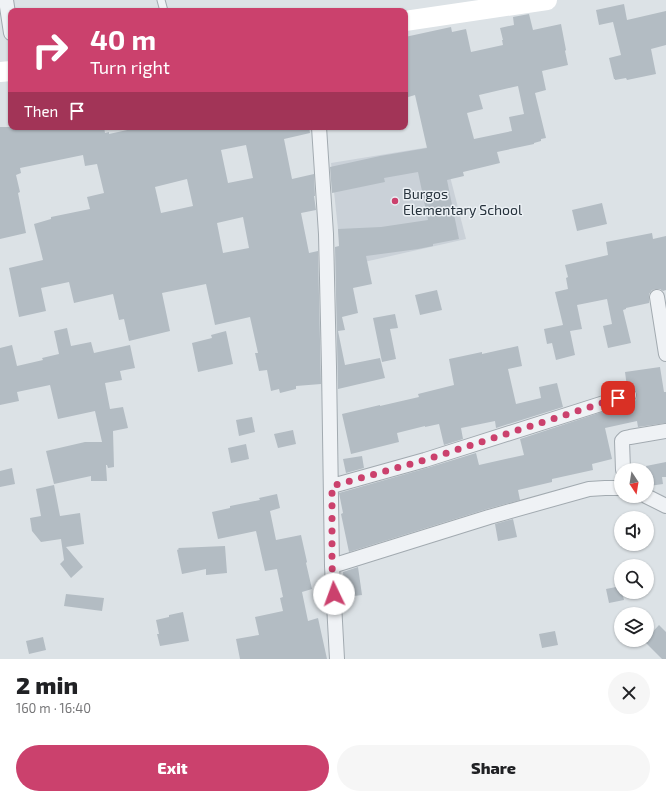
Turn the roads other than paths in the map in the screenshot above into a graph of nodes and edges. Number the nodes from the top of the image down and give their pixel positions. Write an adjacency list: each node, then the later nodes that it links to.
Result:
1 (6, 0): 4 (street)
2 (547, 0): 3 (street)
3 (491, 4): 5 (street)
4 (8, 13)
5 (408, 20)
6 (319, 130): 12 (street)
7 (657, 297): 8 (street)
8 (666, 354)
9 (629, 395): 12 (street)
10 (666, 431): 11 (street)
11 (623, 463)
12 (332, 486): 16 (street)
13 (614, 486): 16 (street)
14 (654, 500): 15 (street)
15 (666, 506)
16 (332, 566): 17 (street)
17 (338, 659)

